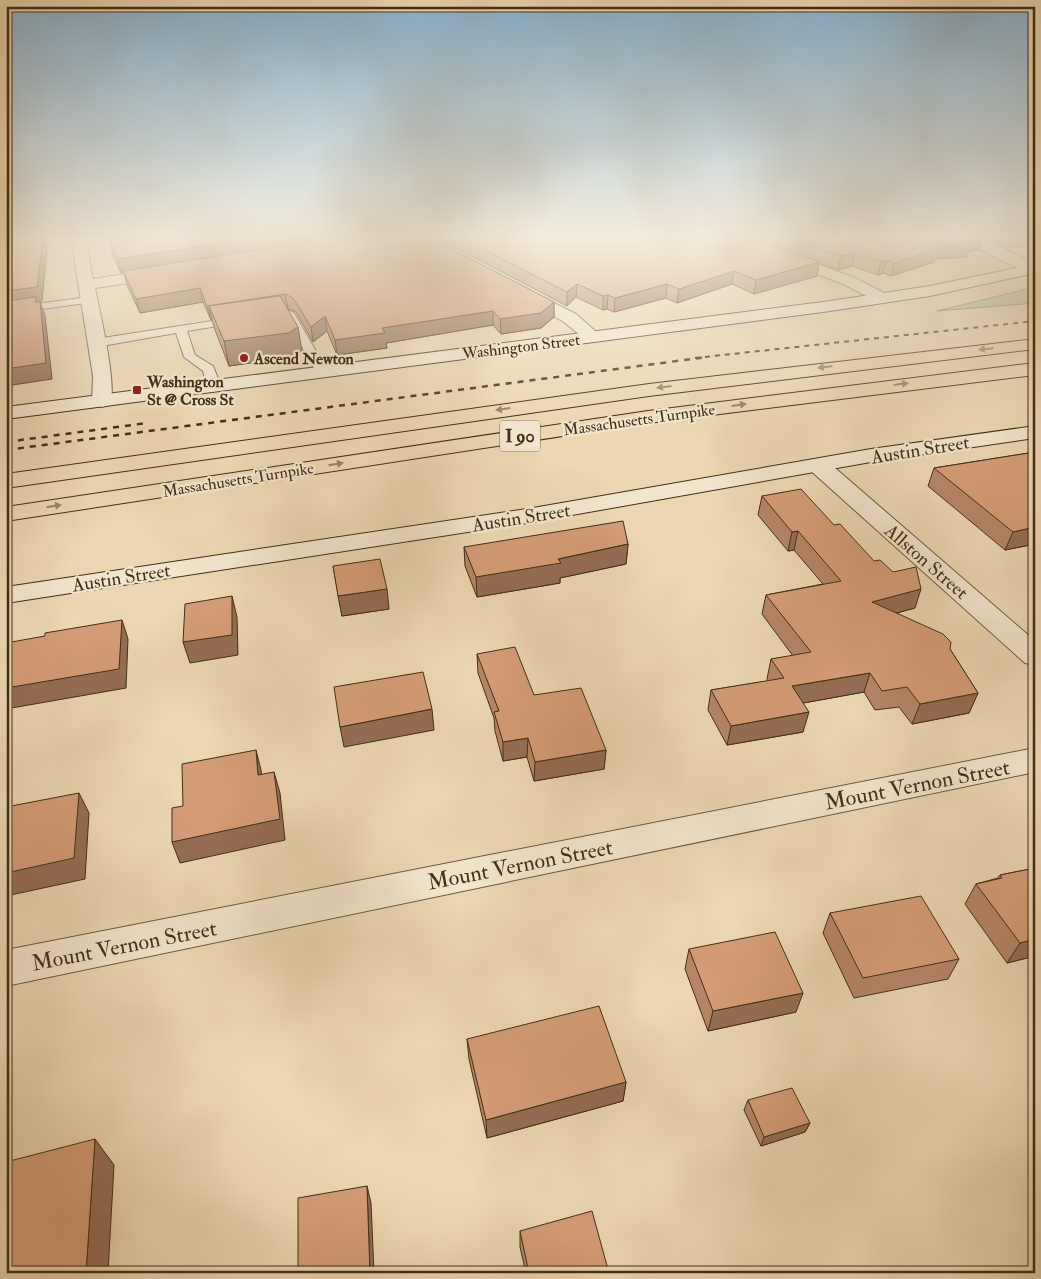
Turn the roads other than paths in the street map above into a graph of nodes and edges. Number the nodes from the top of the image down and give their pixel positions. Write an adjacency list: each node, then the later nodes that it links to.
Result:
1 (65, 298): 5 (lane)
2 (89, 298): 10 (main road)
3 (533, 298): 9 (main road)
4 (882, 298): 9 (main road, Washington Street)
5 (6, 312)
6 (268, 316): 13 (lane)
7 (249, 319): 8 (lane)
8 (180, 329): 10 (lane); 14 (lane)
9 (593, 337): 13 (main road, Washington Street)
10 (96, 342): 15 (main road)
11 (1035, 344): 19 (highway, Massachusetts Turnpike / I 90, one-way to 19)
12 (1035, 369): 20 (highway, Massachusetts Turnpike / I 90, one-way to 12)
13 (322, 372): 14 (main road, Washington Street)
14 (214, 386): 15 (main road, Washington Street)
15 (102, 401): 16 (main road, Washington Street)
16 (6, 413)
17 (1035, 432): 18 (main road, Austin Street)
18 (819, 466): 21 (main road, Austin Street); 22 (main road, Allston Street)
19 (6, 481)
20 (6, 514)
21 (6, 595)
22 (1035, 656)
23 (1035, 760): 24 (main road, Mount Vernon Street)
24 (6, 968)

